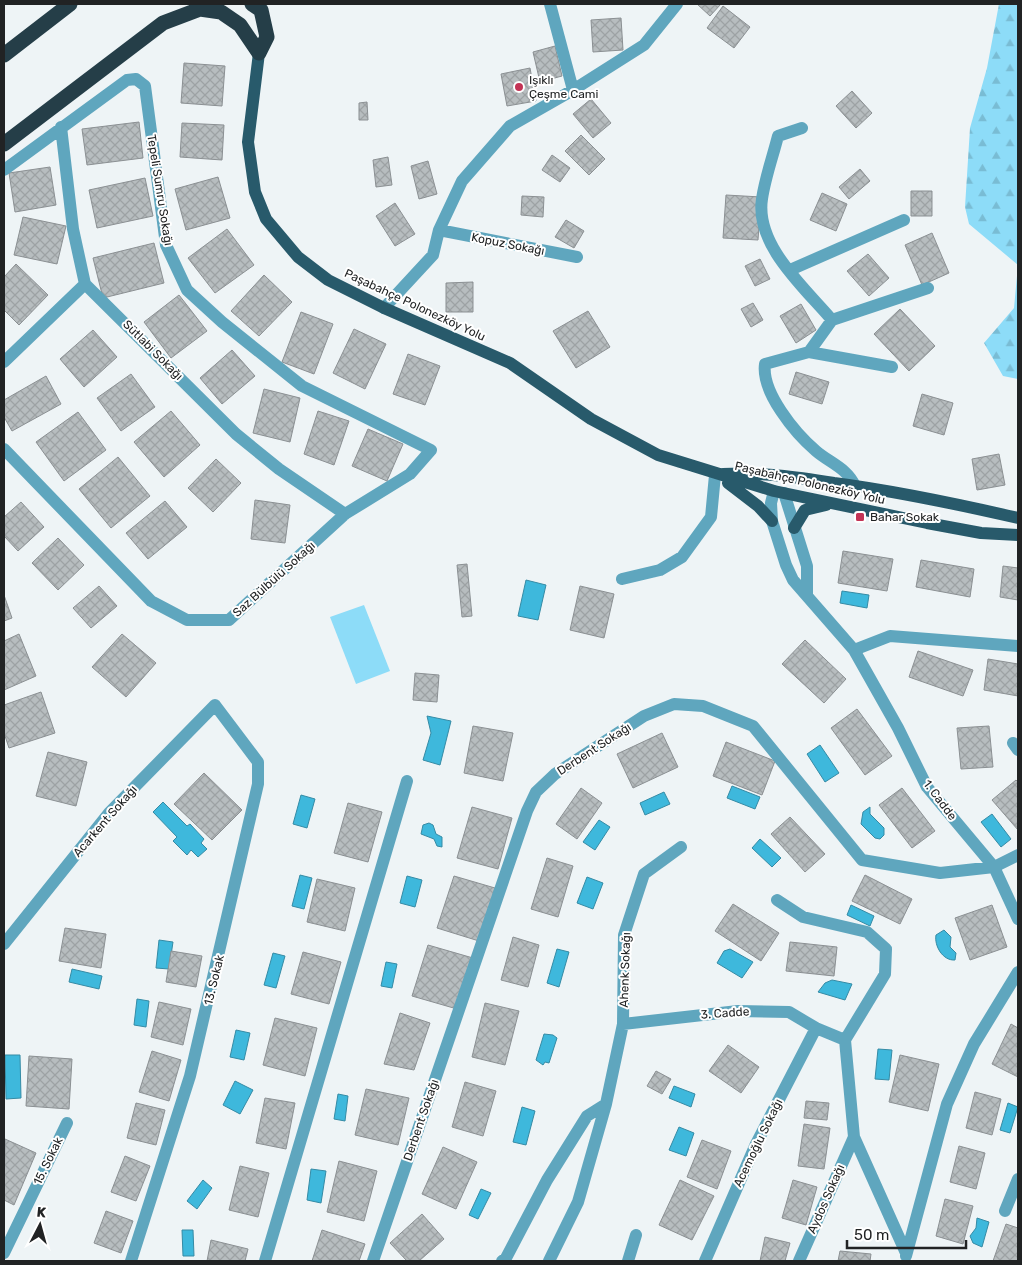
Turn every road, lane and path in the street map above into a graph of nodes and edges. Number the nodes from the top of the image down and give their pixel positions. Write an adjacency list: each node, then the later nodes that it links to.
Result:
1 (70, 4): 6 (highway)
2 (252, 4): 5 (highway)
3 (550, 4): 7 (street)
4 (678, 4): 7 (street)
5 (259, 53): 10 (highway); 18 (main road, Paşabahçe Polonezköy Yolu)
6 (4, 55)
7 (573, 90): 13 (street)
8 (61, 127): 11 (street, Tepeli Sumru Sokağı); 16 (street); 24 (street, Tepeli Sumru Sokağı)
9 (802, 128): 15 (street)
10 (4, 144)
11 (4, 170)
12 (904, 220): 15 (street)
13 (439, 230): 14 (street, Kopuz Sokağı); 18 (street)
14 (577, 257)
15 (790, 270): 19 (street)
16 (85, 284): 21 (street); 30 (street, Sütlabi Sokağı)
17 (928, 288): 19 (street)
18 (384, 308): 25 (main road, Paşabahçe Polonezköy Yolu)
19 (832, 320): 20 (street)
20 (809, 352): 22 (street); 27 (street)
21 (4, 362)
22 (892, 367)
23 (4, 449): 30 (street, Saz Bülbülü Sokağı)
24 (431, 450): 30 (street, Saz Bülbülü Sokağı)
25 (715, 475): 26 (main road, Paşabahçe Polonezköy Yolu); 32 (main road); 35 (street)
26 (778, 486): 27 (main road, Paşabahçe Polonezköy Yolu); 28 (main road); 29 (main road, Paşabahçe Polonezköy Yolu); 32 (street, 1. Cadde); 33 (street)
27 (855, 486): 28 (main road, Paşabahçe Polonezköy Yolu)
28 (915, 496): 31 (main road, Paşabahçe Polonezköy Yolu)
29 (832, 504): 33 (main road); 34 (main road, Paşabahçe Polonezköy Yolu)
30 (345, 514)
31 (1018, 518)
32 (772, 521): 36 (street, 1. Cadde)
33 (794, 528): 36 (street)
34 (1018, 536)
35 (622, 579)
36 (807, 596): 38 (street, 1. Cadde)
37 (1018, 646): 38 (street)
38 (854, 650): 43 (street, 1. Cadde)
39 (215, 705): 46 (street, Acarkent Sokağı); 59 (street, 13. Sokak)
40 (407, 781): 60 (street)
41 (681, 847): 48 (street, Ahenk Sokağı)
42 (1018, 855): 43 (street, Derbent Sokağı)
43 (994, 867): 45 (street, 1. Cadde); 61 (street, Derbent Sokağı)
44 (777, 900): 50 (street)
45 (1018, 919)
46 (4, 944)
47 (1018, 972): 58 (street)
48 (623, 1024): 49 (street, 3. Cadde); 51 (street)
49 (816, 1028): 50 (street, 3. Cadde); 65 (street, Acemoğlu Sokağı)
50 (845, 1040): 53 (street)
51 (606, 1104): 62 (street); 63 (street)
52 (66, 1123): 57 (street, 15. Sokak)
53 (854, 1137): 58 (street); 66 (street, Aydos Sokağı)
54 (1018, 1179): 55 (street)
55 (1005, 1210)
56 (636, 1234): 64 (street)
57 (4, 1253)
58 (906, 1257)
59 (131, 1261)
60 (266, 1261)
61 (373, 1261)
62 (502, 1261)
63 (550, 1261)
64 (628, 1261)
65 (705, 1261)
66 (798, 1261)

